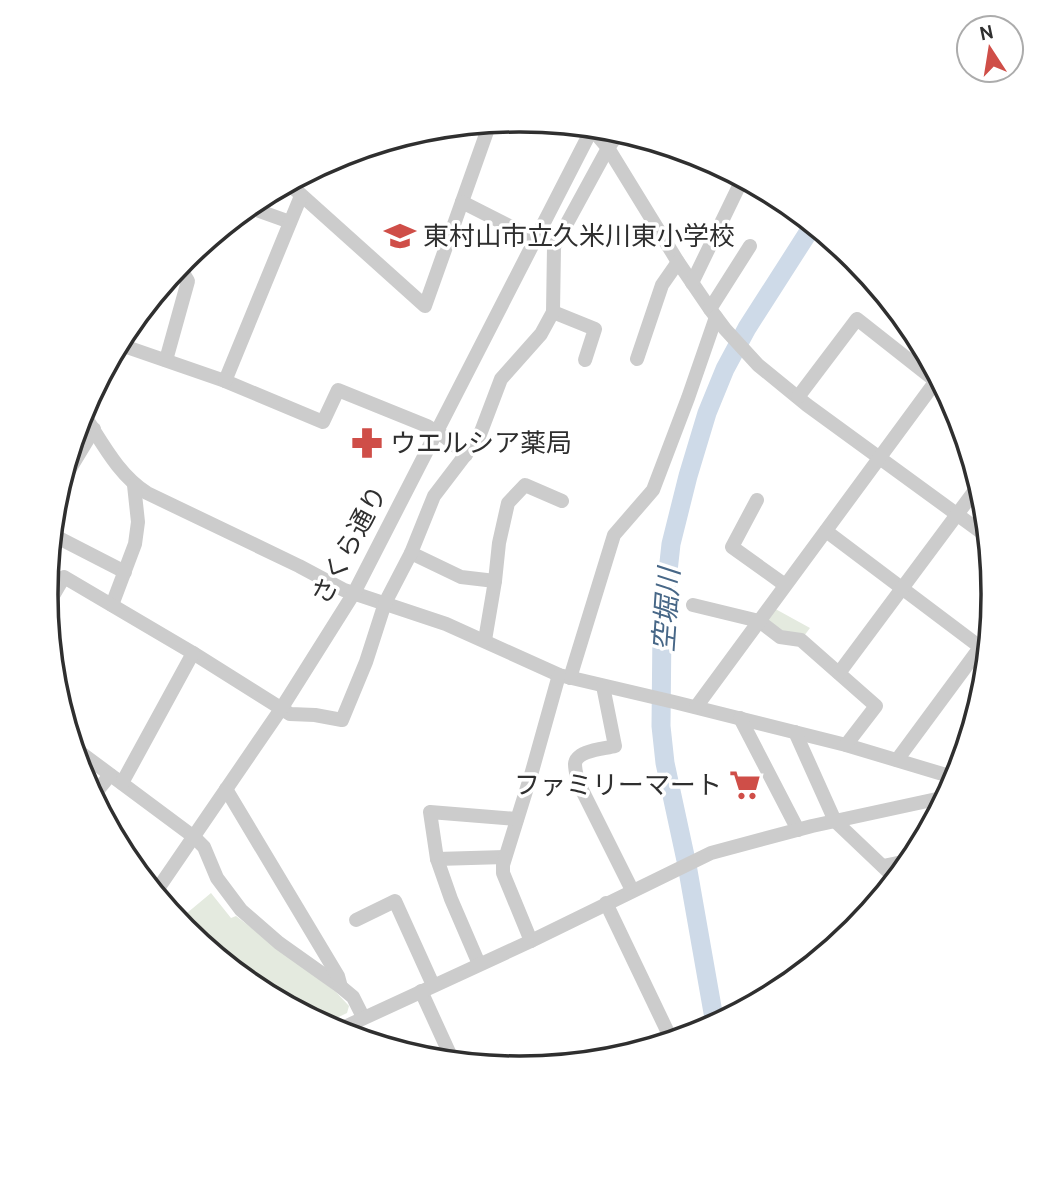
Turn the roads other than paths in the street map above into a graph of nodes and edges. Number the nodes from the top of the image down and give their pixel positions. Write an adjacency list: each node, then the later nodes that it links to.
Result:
1 (486, 133): 9 (street)
2 (586, 137): 12 (street, さくら通り)
3 (601, 139): 5 (street)
4 (613, 142): 5 (street)
5 (608, 148): 14 (street); 15 (street)
6 (738, 188): 17 (street)
7 (296, 190): 8 (street)
8 (301, 196): 9 (street); 11 (street)
9 (462, 202): 12 (street)
10 (261, 212): 11 (street)
11 (290, 222): 25 (street)
12 (535, 240): 14 (street); 30 (street, さくら通り)
13 (750, 246): 19 (street)
14 (554, 247): 18 (street)
15 (678, 262): 17 (street); 21 (street)
16 (185, 276): 22 (street)
17 (692, 283): 19 (street)
18 (553, 312): 23 (street); 32 (street)
19 (713, 313): 27 (street); 58 (street)
20 (129, 348): 22 (street)
21 (637, 359)
22 (166, 360): 25 (street)
23 (585, 360)
24 (921, 367): 27 (street)
25 (225, 381): 30 (street)
26 (930, 384): 33 (street)
27 (798, 397): 33 (street)
28 (90, 424): 29 (street)
29 (94, 429): 31 (street); 34 (street)
30 (436, 432): 32 (street); 48 (street, さくら通り)
31 (80, 452)
32 (466, 455): 42 (street)
33 (880, 458): 38 (street); 40 (street)
34 (134, 485): 43 (street); 48 (street)
35 (971, 497): 38 (street)
36 (757, 500): 45 (street)
37 (562, 501): 44 (street)
38 (958, 514): 39 (street); 47 (street)
39 (976, 528)
40 (825, 531): 45 (street); 47 (street)
41 (61, 539): 43 (street)
42 (411, 553): 44 (street); 49 (street)
43 (125, 572): 51 (street)
44 (495, 581): 53 (street)
45 (785, 585): 52 (street)
46 (58, 587): 51 (street)
47 (902, 589): 54 (street); 57 (street)
48 (354, 593): 49 (street); 61 (street, さくら通り)
49 (385, 603): 53 (street); 61 (street)
50 (693, 605): 52 (street)
51 (112, 606): 55 (street)
52 (758, 621): 57 (street); 60 (street)
53 (485, 640): 58 (street)
54 (978, 645)
55 (192, 653): 61 (street); 68 (street)
56 (976, 660): 66 (street)
57 (839, 673): 64 (street)
58 (565, 677): 59 (street); 72 (street)
59 (603, 686): 60 (street); 82 (street)
60 (696, 707): 62 (street)
61 (281, 709): 69 (street, さくら通り)
62 (740, 718): 63 (street); 74 (street)
63 (795, 732): 64 (street); 73 (street)
64 (846, 745): 66 (street)
65 (88, 758): 68 (street)
66 (897, 760): 67 (street)
67 (944, 774)
68 (116, 779): 70 (street); 75 (street)
69 (226, 789): 75 (street, さくら通り); 87 (street)
70 (101, 790)
71 (933, 800): 73 (street)
72 (517, 819): 76 (street); 77 (street)
73 (835, 821): 74 (street); 79 (street)
74 (798, 830): 82 (street)
75 (194, 837): 81 (street, さくら通り); 87 (street)
76 (505, 857): 77 (street); 85 (street)
77 (437, 859): 86 (street)
78 (894, 864): 79 (street)
79 (883, 866): 80 (street)
80 (888, 871)
81 (161, 885)
82 (632, 890): 83 (street)
83 (606, 903): 85 (street); 91 (street)
84 (356, 920): 88 (street)
85 (531, 941): 86 (street)
86 (478, 964): 88 (street)
87 (341, 987): 89 (street)
88 (427, 988): 89 (street); 92 (street)
89 (363, 1017): 90 (street)
90 (350, 1024)
91 (668, 1031)
92 (449, 1050)

